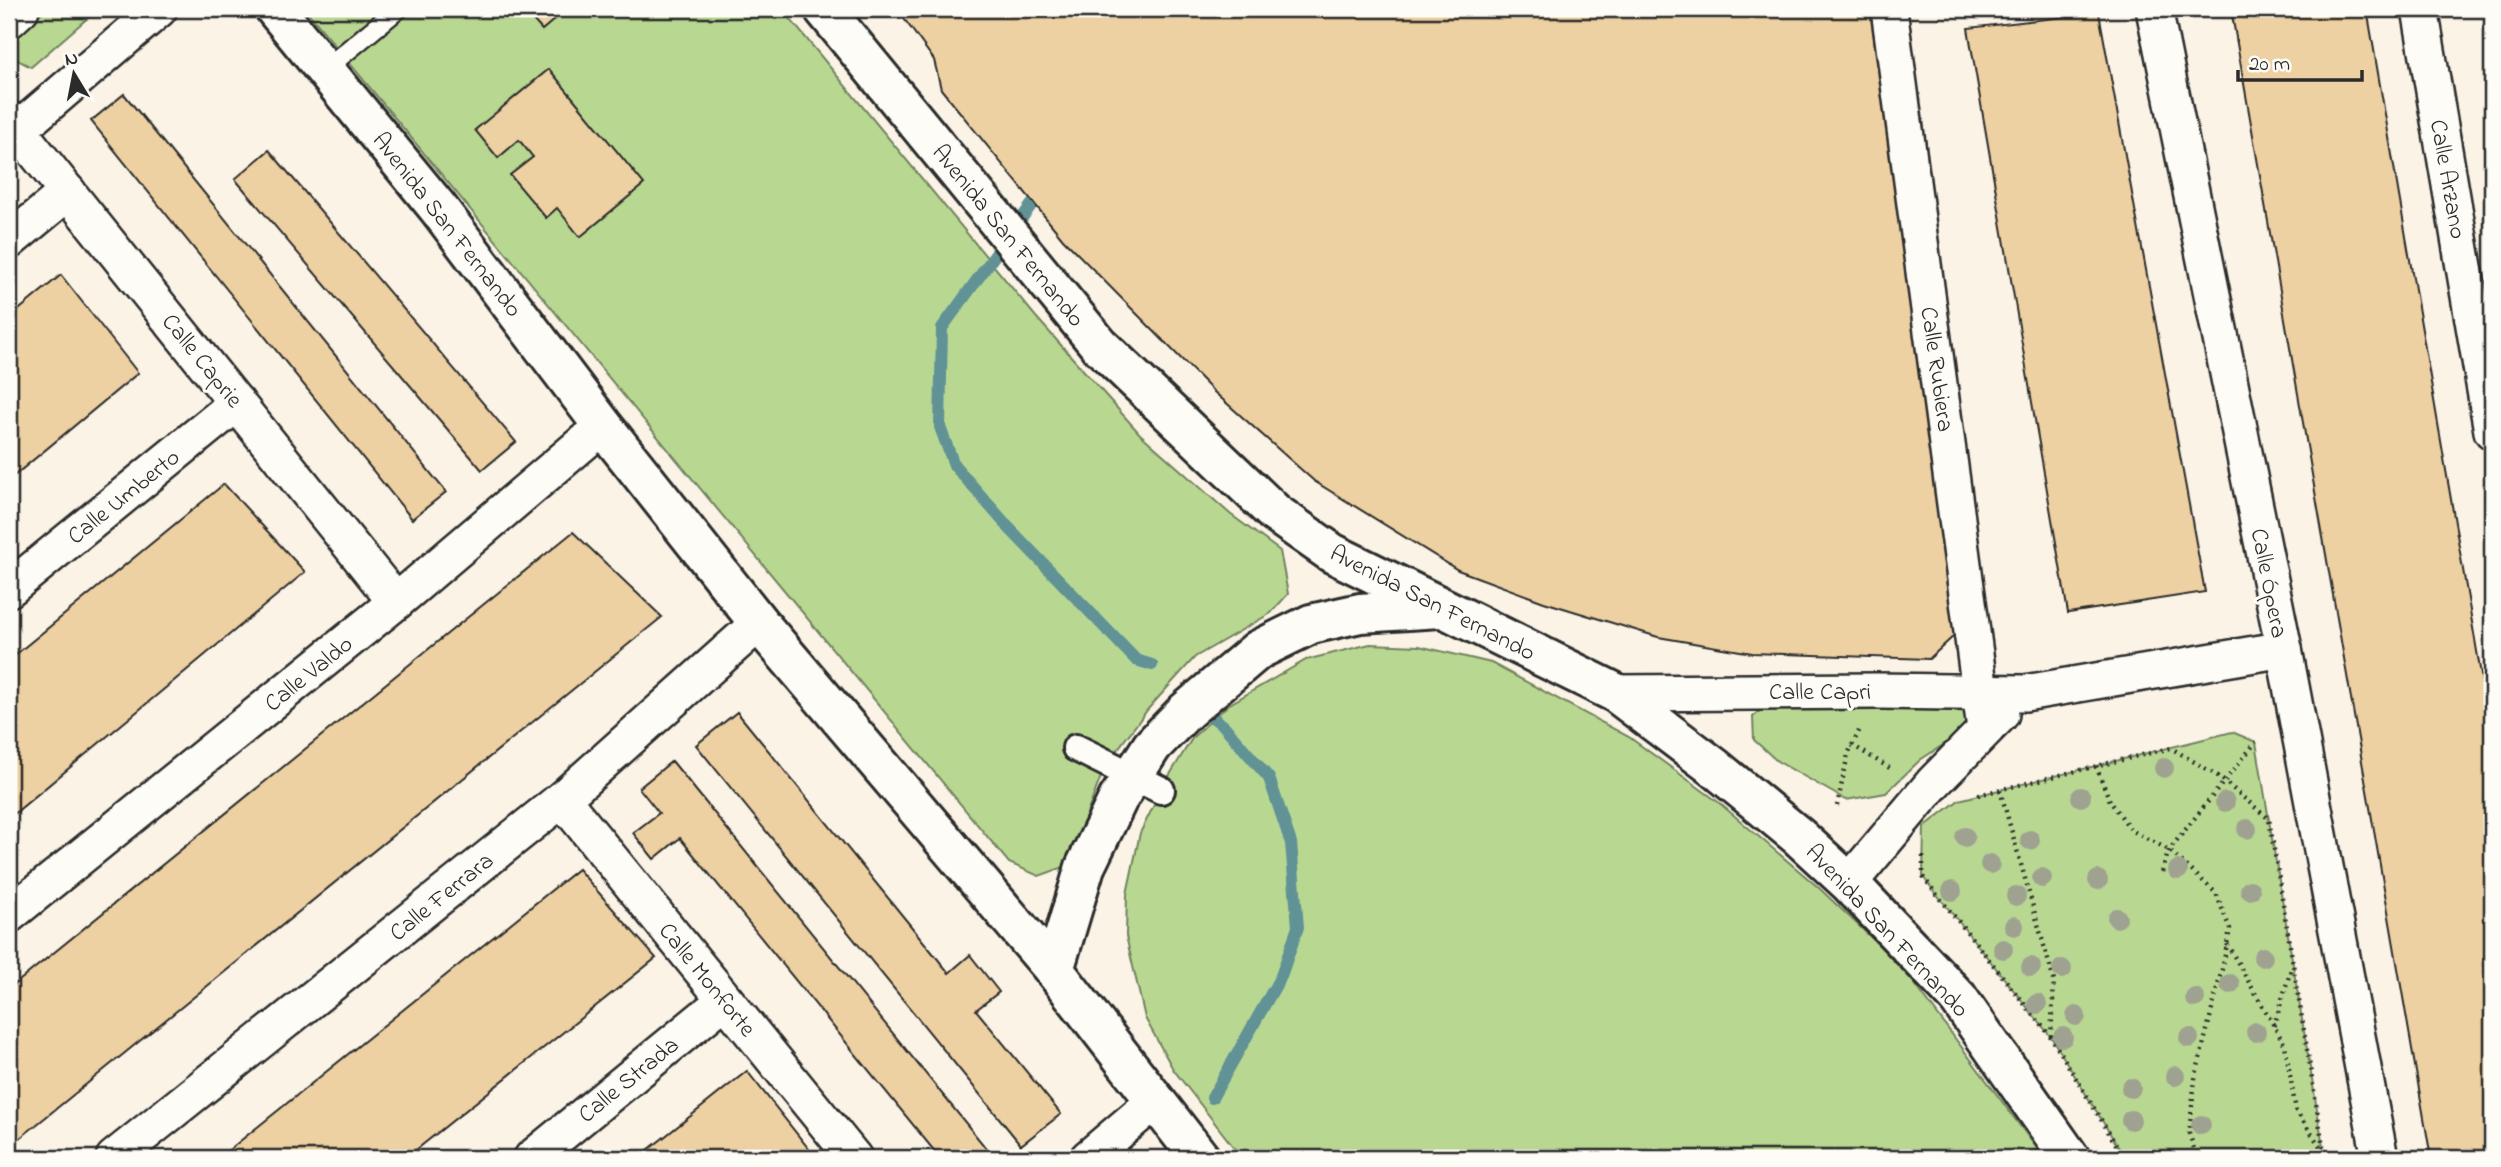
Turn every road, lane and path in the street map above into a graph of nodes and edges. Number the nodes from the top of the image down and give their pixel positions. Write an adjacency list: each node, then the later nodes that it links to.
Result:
1 (21, 9): 9 (street)
2 (159, 9): 11 (street)
3 (275, 9): 10 (street, Avenida San Fernando)
4 (398, 9): 10 (lane)
5 (824, 9): 19 (street, Avenida San Fernando)
6 (1889, 9): 22 (street, Calle Rubiera)
7 (2154, 9): 21 (street, Calle Ópera)
8 (2420, 9): 16 (street, Calle Arzano)
9 (9, 20)
10 (324, 69): 15 (street, Avenida San Fernando)
11 (13, 124): 12 (street, Calle Caprie)
12 (68, 192): 13 (street); 14 (street, Calle Caprie)
13 (9, 241)
14 (237, 402): 17 (street, Calle Umberto); 18 (street, Calle Caprie)
15 (603, 426): 18 (street, Calle Valdo); 20 (street, Avenida San Fernando)
16 (2492, 431)
17 (9, 589)
18 (396, 601): 42 (street, Calle Valdo)
19 (1442, 608): 23 (street, Avenida San Fernando); 32 (street)
20 (759, 622): 36 (street, Calle Ferrara); 45 (street, Avenida San Fernando)
21 (2284, 649): 24 (street, Calle Capri); 59 (street, Calle Ópera)
22 (1981, 691): 23 (street, Calle Capri); 24 (street, Calle Capri); 26 (street, Calle Rubiera)
23 (1616, 693): 41 (street, Avenida San Fernando)
24 (2025, 693): 26 (street)
25 (1863, 722): 28 (path)
26 (1985, 729): 41 (street)
27 (2256, 741): 33 (path)
28 (1852, 745): 31 (path); 37 (path)
29 (1076, 748): 32 (street)
30 (2095, 766): 33 (path); 34 (path); 38 (path)
31 (1894, 771)
32 (1147, 783): 45 (street)
33 (2225, 783): 38 (path); 44 (path)
34 (2000, 790): 35 (path); 48 (path)
35 (1973, 797)
36 (562, 799): 46 (street, Calle Monforte); 51 (street, Calle Ferrara)
37 (1837, 806)
38 (2169, 850): 40 (path); 43 (path)
39 (1924, 852): 48 (path)
40 (2162, 872)
41 (1849, 883): 56 (street, Avenida San Fernando)
42 (9, 915)
43 (2227, 943): 47 (path); 58 (path)
44 (2292, 964): 47 (path); 50 (path)
45 (1054, 970): 49 (street, Avenida San Fernando)
46 (725, 1000): 52 (street, Calle Strada); 53 (street, Calle Monforte)
47 (2274, 1026): 50 (path)
48 (2051, 1037): 57 (path)
49 (1155, 1101): 54 (street); 55 (street, Avenida San Fernando)
50 (2324, 1155)
51 (114, 1158)
52 (531, 1158)
53 (854, 1158)
54 (1088, 1158)
55 (1200, 1158)
56 (2070, 1158)
57 (2129, 1158)
58 (2197, 1158)
59 (2380, 1158)

